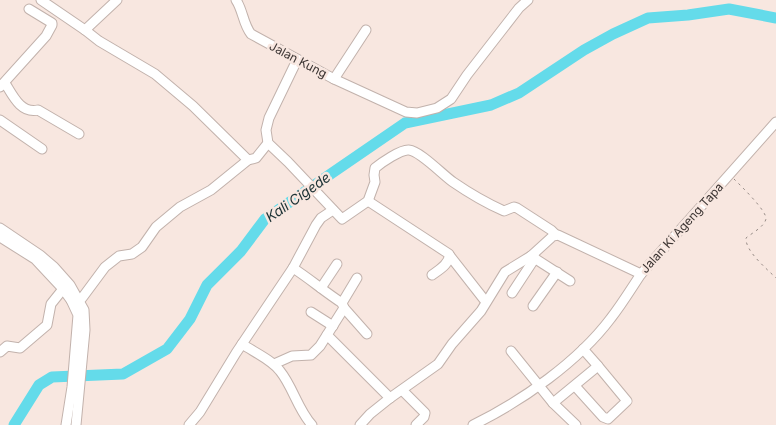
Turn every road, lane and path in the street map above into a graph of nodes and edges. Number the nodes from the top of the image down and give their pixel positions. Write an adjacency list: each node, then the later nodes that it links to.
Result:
1 (41, 0): 6 (street)
2 (117, 0): 6 (street)
3 (528, 0): 9 (street, Jalan Kung)
4 (240, 2): 8 (street, Jalan Kung)
5 (29, 9): 10 (street)
6 (85, 30): 16 (street)
7 (366, 30): 9 (street)
8 (297, 60): 9 (street, Jalan Kung); 14 (street)
9 (334, 79)
10 (2, 85): 13 (street)
11 (0, 120): 15 (street)
12 (776, 122): 17 (street, Jalan Ki Ageng Tapa)
13 (79, 134)
14 (268, 143): 16 (street); 19 (street)
15 (42, 149)
16 (248, 160): 36 (street)
17 (730, 175): 28 (street, Jalan Ki Ageng Tapa); 31 (path)
18 (368, 201): 19 (street); 21 (street); 23 (street)
19 (333, 210): 26 (street)
20 (0, 228): 36 (street)
21 (556, 235): 24 (street); 28 (street)
22 (0, 237): 34 (street)
23 (450, 256): 29 (street); 37 (street)
24 (533, 257): 27 (street); 35 (street); 37 (street)
25 (337, 264): 33 (street)
26 (293, 268): 33 (street); 44 (street)
27 (557, 272): 32 (street); 39 (street)
28 (641, 274): 45 (street, Jalan Ki Ageng Tapa)
29 (432, 275)
30 (357, 278): 38 (street)
31 (776, 278)
32 (570, 280)
33 (321, 288): 38 (street)
34 (63, 289): 36 (street); 47 (street)
35 (512, 293)
36 (75, 300): 52 (street)
37 (486, 302): 53 (street)
38 (343, 306): 41 (street); 42 (street)
39 (533, 306)
40 (311, 312): 41 (street)
41 (333, 326): 43 (street)
42 (367, 334)
43 (327, 336): 48 (street); 54 (street)
44 (242, 344): 48 (street); 57 (street)
45 (583, 349): 49 (street); 50 (street, Jalan Ki Ageng Tapa)
46 (510, 351): 50 (street)
47 (0, 352)
48 (274, 364): 60 (street)
49 (598, 366): 51 (street); 51 (street)
50 (540, 385): 55 (street); 56 (street, Jalan Ki Ageng Tapa)
51 (575, 386): 55 (street)
52 (75, 388): 58 (street); 59 (street)
53 (402, 390): 54 (street); 62 (street)
54 (390, 398): 61 (street)
55 (553, 403): 64 (street)
56 (487, 422): 63 (street, Jalan Ki Ageng Tapa)
57 (192, 424)
58 (66, 425)
59 (76, 425)
60 (312, 425)
61 (360, 425)
62 (416, 425)
63 (473, 425)
64 (576, 425)

